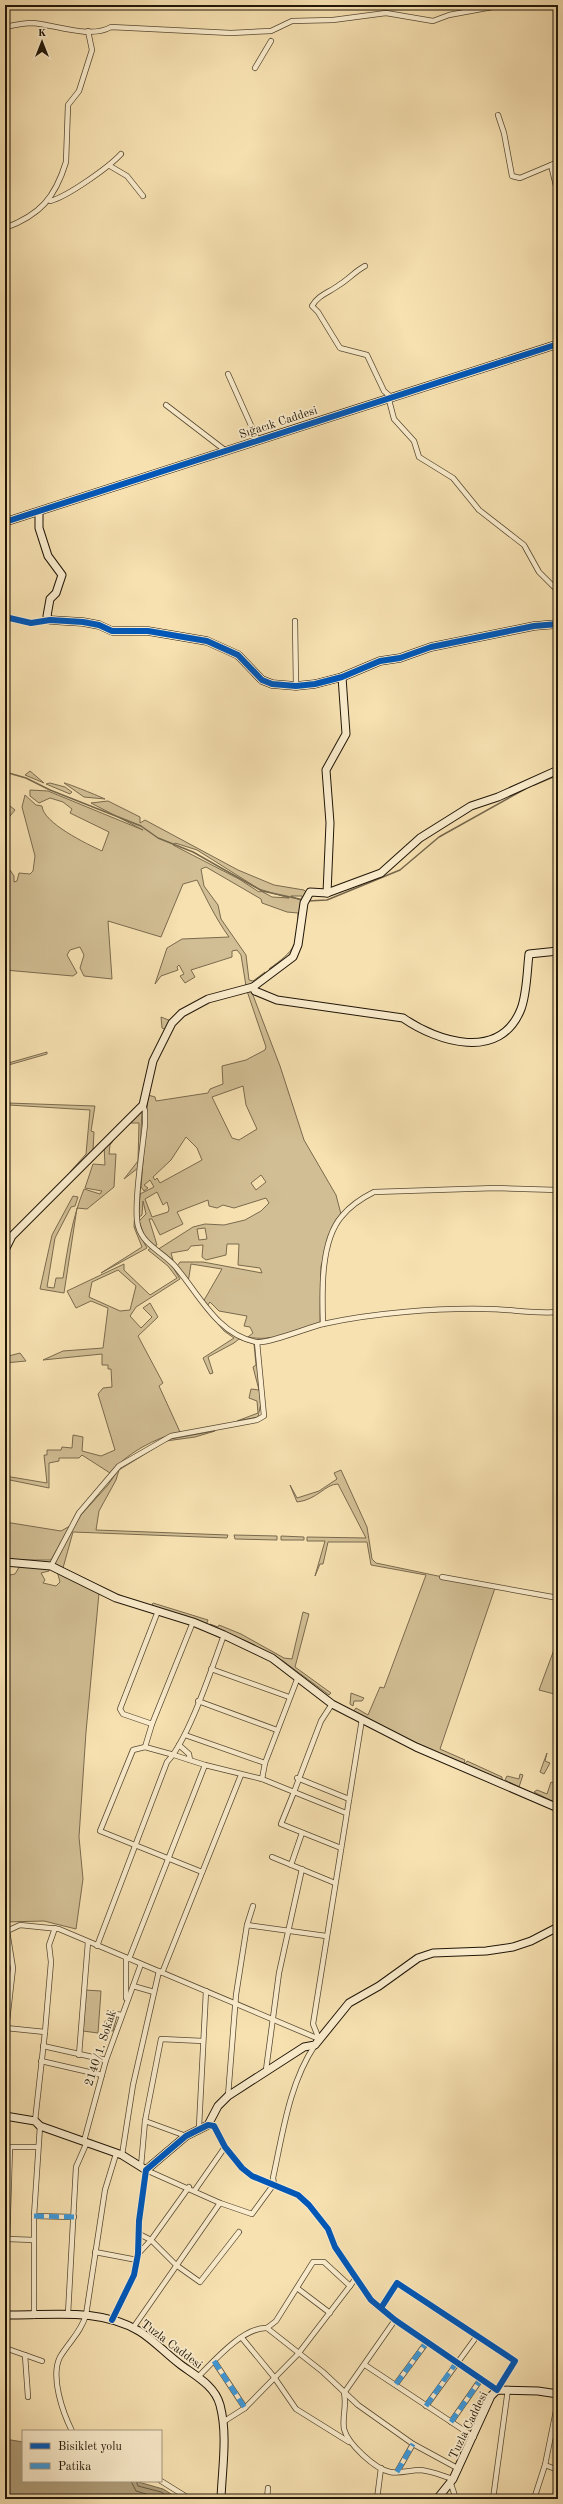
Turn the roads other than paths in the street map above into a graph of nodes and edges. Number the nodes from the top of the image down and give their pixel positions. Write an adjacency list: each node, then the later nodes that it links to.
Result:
1 (503, 5): 3 (street)
2 (5, 27): 3 (street)
3 (88, 31): 13 (street)
4 (271, 41): 5 (street)
5 (254, 68)
6 (498, 115): 9 (street)
7 (121, 154): 10 (street)
8 (558, 162): 9 (street)
9 (551, 165): 11 (street)
10 (110, 166): 12 (street); 13 (street)
11 (558, 194)
12 (143, 196)
13 (50, 200): 14 (street)
14 (5, 228)
15 (365, 266): 18 (street)
16 (558, 344): 18 (street, Sığacık Caddesi)
17 (228, 374): 20 (street)
18 (391, 397): 20 (street, Sığacık Caddesi); 24 (street)
19 (166, 405): 21 (street)
20 (258, 440): 21 (street, Sığacık Caddesi)
21 (226, 451): 22 (street, Sığacık Caddesi)
22 (39, 512): 23 (street, Sığacık Caddesi); 26 (street)
23 (5, 522)
24 (558, 591)
25 (5, 617): 26 (street)
26 (50, 620): 30 (street)
27 (295, 622): 30 (street)
28 (558, 624): 29 (street)
29 (342, 677): 30 (street); 32 (street)
30 (296, 686)
31 (558, 770): 32 (street)
32 (327, 893): 34 (street)
33 (558, 951): 34 (street)
34 (253, 987): 35 (street)
35 (143, 1105): 37 (street); 40 (street)
36 (558, 1190): 39 (street)
37 (5, 1250)
38 (558, 1312): 39 (street)
39 (323, 1324): 40 (street)
40 (257, 1342): 42 (street)
41 (5, 1562): 42 (street)
42 (51, 1566): 45 (street)
43 (442, 1577): 44 (street)
44 (558, 1598)
45 (158, 1611): 46 (street); 54 (street)
46 (193, 1622): 47 (street); 54 (street)
47 (224, 1635): 48 (street); 49 (street)
48 (211, 1669): 50 (street); 51 (street)
49 (298, 1677): 50 (street); 52 (street)
50 (289, 1697): 55 (street)
51 (198, 1701): 55 (street); 56 (street)
52 (332, 1704): 53 (street); 64 (street)
53 (362, 1719): 67 (street); 68 (street)
54 (152, 1724): 58 (street)
55 (277, 1730): 61 (street)
56 (185, 1735): 57 (street); 61 (street)
57 (179, 1745): 59 (street); 60 (street)
58 (145, 1747): 59 (street); 71 (street)
59 (174, 1755): 60 (street); 71 (street)
60 (190, 1760): 62 (street)
61 (265, 1763): 65 (street)
62 (205, 1765): 63 (street); 74 (street)
63 (241, 1775): 65 (street); 77 (street)
64 (297, 1778): 66 (street); 67 (street)
65 (262, 1779): 66 (street)
66 (294, 1792): 69 (street); 70 (street)
67 (349, 1799): 69 (street)
68 (558, 1808)
69 (346, 1813): 72 (street)
70 (302, 1833): 72 (street); 75 (street)
71 (135, 1845): 74 (street); 87 (street)
72 (341, 1848): 78 (street)
73 (272, 1857): 75 (street)
74 (169, 1858): 77 (street); 88 (street)
75 (291, 1865): 76 (street)
76 (302, 1869): 78 (street); 84 (street)
77 (202, 1872): 90 (street)
78 (335, 1883): 85 (street)
79 (252, 1906): 80 (street)
80 (247, 1925): 84 (street); 95 (street)
81 (558, 1926): 103 (street)
82 (55, 1928): 83 (street); 86 (street); 100 (street)
83 (6, 1931): 99 (street)
84 (287, 1931): 85 (street); 98 (street)
85 (326, 1936): 103 (street)
86 (88, 1942): 87 (street); 105 (street)
87 (97, 1946): 88 (street)
88 (128, 1959): 89 (street); 94 (street)
89 (141, 1964): 90 (street); 91 (street, 2140/1. Sokak)
90 (161, 1972): 92 (street); 93 (street)
91 (133, 1986): 93 (street); 94 (street, 2140/1. Sokak)
92 (206, 1991): 95 (street); 102 (street)
93 (154, 1992): 121 (street)
94 (126, 2001): 97 (street, 2140/1. Sokak)
95 (236, 2004): 98 (street); 110 (street)
96 (109, 2013): 97 (street)
97 (122, 2015): 106 (street, 2140/1. Sokak)
98 (272, 2018): 103 (street); 108 (street)
99 (6, 2028): 100 (street); 101 (street)
100 (45, 2032): 104 (street)
101 (5, 2039)
102 (203, 2041): 112 (street); 115 (street)
103 (317, 2042): 108 (street); 124 (street)
104 (43, 2046): 105 (street); 107 (street)
105 (79, 2055): 106 (street)
106 (106, 2060): 109 (street, 2140/1. Sokak)
107 (41, 2061): 109 (street); 113 (street)
108 (266, 2070): 110 (street)
109 (102, 2075): 117 (street, 2140/1. Sokak)
110 (228, 2096): 114 (street)
111 (5, 2116): 113 (street)
112 (145, 2121): 116 (street); 122 (street)
113 (38, 2123): 117 (street); 119 (street)
114 (208, 2125): 115 (street); 120 (street)
115 (198, 2127): 116 (street)
116 (186, 2136): 122 (street)
117 (85, 2141): 121 (street); 129 (street, 2140/1. Sokak)
118 (8, 2147): 119 (street); 123 (street)
119 (37, 2147): 128 (street)
120 (225, 2147): 124 (street); 126 (street)
121 (119, 2155): 122 (street); 136 (street)
122 (144, 2168): 125 (street); 132 (street)
123 (7, 2183): 130 (street)
124 (274, 2184): 127 (street); 141 (street)
125 (189, 2187): 126 (street); 135 (street)
126 (195, 2190): 127 (street)
127 (220, 2203): 140 (street)
128 (34, 2216): 129 (street); 134 (street)
129 (74, 2217): 147 (street, 2140/1. Sokak)
130 (6, 2221): 133 (street)
131 (239, 2232): 140 (street)
132 (139, 2234): 135 (street); 137 (street)
133 (8, 2239): 134 (street); 138 (street)
134 (34, 2240): 150 (street)
135 (151, 2240): 137 (street); 140 (street)
136 (95, 2252): 139 (street); 149 (street)
137 (138, 2254): 139 (street)
138 (6, 2259): 145 (street)
139 (137, 2260): 151 (street)
140 (176, 2266): 153 (street)
141 (356, 2278): 142 (street); 144 (street)
142 (350, 2286): 143 (street); 146 (street)
143 (298, 2288): 146 (street); 154 (street)
144 (381, 2308): 152 (street); 155 (street)
145 (5, 2310)
146 (330, 2313): 159 (street)
147 (68, 2314): 149 (street, Tuzla Caddesi); 150 (street, Tuzla Caddesi)
148 (5, 2315): 150 (street, Tuzla Caddesi)
149 (86, 2315): 151 (street, Tuzla Caddesi); 179 (street)
150 (34, 2316)
151 (112, 2320): 153 (street, Tuzla Caddesi)
152 (395, 2320): 157 (street); 164 (street)
153 (133, 2328): 165 (street, Tuzla Caddesi)
154 (267, 2328): 156 (street); 159 (street)
155 (477, 2336): 163 (street); 170 (street)
156 (242, 2338): 162 (street); 166 (street)
157 (427, 2342): 163 (street); 168 (street)
158 (5, 2348): 160 (street)
159 (298, 2354): 166 (street); 171 (street)
160 (25, 2355): 161 (street); 173 (street)
161 (42, 2361)
162 (214, 2361): 165 (street); 176 (street)
163 (456, 2363): 167 (street); 175 (street)
164 (365, 2365): 168 (street); 171 (street)
165 (198, 2377): 177 (street, Tuzla Caddesi)
166 (274, 2377): 176 (street); 181 (street)
167 (481, 2379): 170 (street); 178 (street)
168 (396, 2384): 175 (street)
169 (508, 2389): 170 (street, Tuzla Caddesi); 172 (street, Tuzla Caddesi); 198 (street)
170 (497, 2390): 180 (street, Tuzla Caddesi)
171 (344, 2393): 181 (street); 182 (street)
172 (558, 2394)
173 (28, 2397)
174 (558, 2401): 183 (street)
175 (426, 2406): 178 (street)
176 (244, 2408): 177 (street)
177 (223, 2422): 193 (street, Tuzla Caddesi)
178 (451, 2422): 180 (street)
179 (72, 2430)
180 (474, 2437): 185 (street, Tuzla Caddesi)
181 (349, 2442): 184 (street)
182 (413, 2444): 185 (street); 187 (street)
183 (545, 2465): 186 (street); 199 (street)
184 (381, 2468): 187 (street); 195 (street)
185 (459, 2468): 189 (street, Tuzla Caddesi)
186 (558, 2470)
187 (396, 2472): 189 (street)
188 (162, 2482): 192 (street)
189 (452, 2482): 196 (street, Tuzla Caddesi); 197 (street)
190 (268, 2488): 194 (street)
191 (558, 2494): 200 (street)
192 (190, 2499)
193 (221, 2499)
194 (267, 2499)
195 (377, 2499)
196 (437, 2499)
197 (456, 2499)
198 (492, 2499)
199 (534, 2499)
200 (557, 2499)

